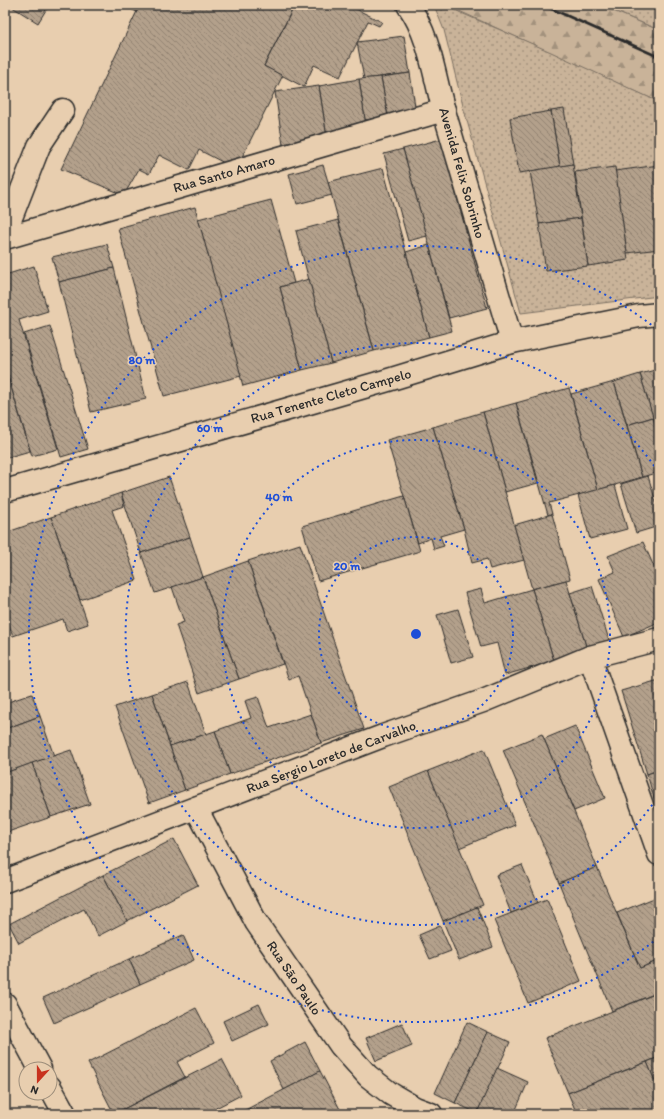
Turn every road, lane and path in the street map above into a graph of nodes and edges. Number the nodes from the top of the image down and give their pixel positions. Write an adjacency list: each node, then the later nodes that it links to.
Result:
1 (408, 5): 3 (street, Avenida Felix Sobrinho)
2 (63, 110): 4 (street)
3 (444, 110): 5 (street, Rua Santo Amaro); 7 (street, Avenida Felix Sobrinho)
4 (5, 233)
5 (5, 238)
6 (659, 314): 7 (street, Rua Tenente Cleto Campelo)
7 (512, 342): 8 (street, Rua Tenente Cleto Campelo)
8 (5, 491)
9 (659, 639): 10 (street, Rua Sergio Loreto de Carvalho)
10 (590, 657): 11 (street, Rua Sergio Loreto de Carvalho); 12 (street)
11 (196, 808): 13 (street, Rua Sergio Loreto de Carvalho); 18 (street, Rua São Paulo)
12 (659, 854)
13 (5, 881)
14 (5, 1004): 15 (street)
15 (36, 1061)
16 (58, 1101): 17 (street)
17 (65, 1114)
18 (431, 1114)

